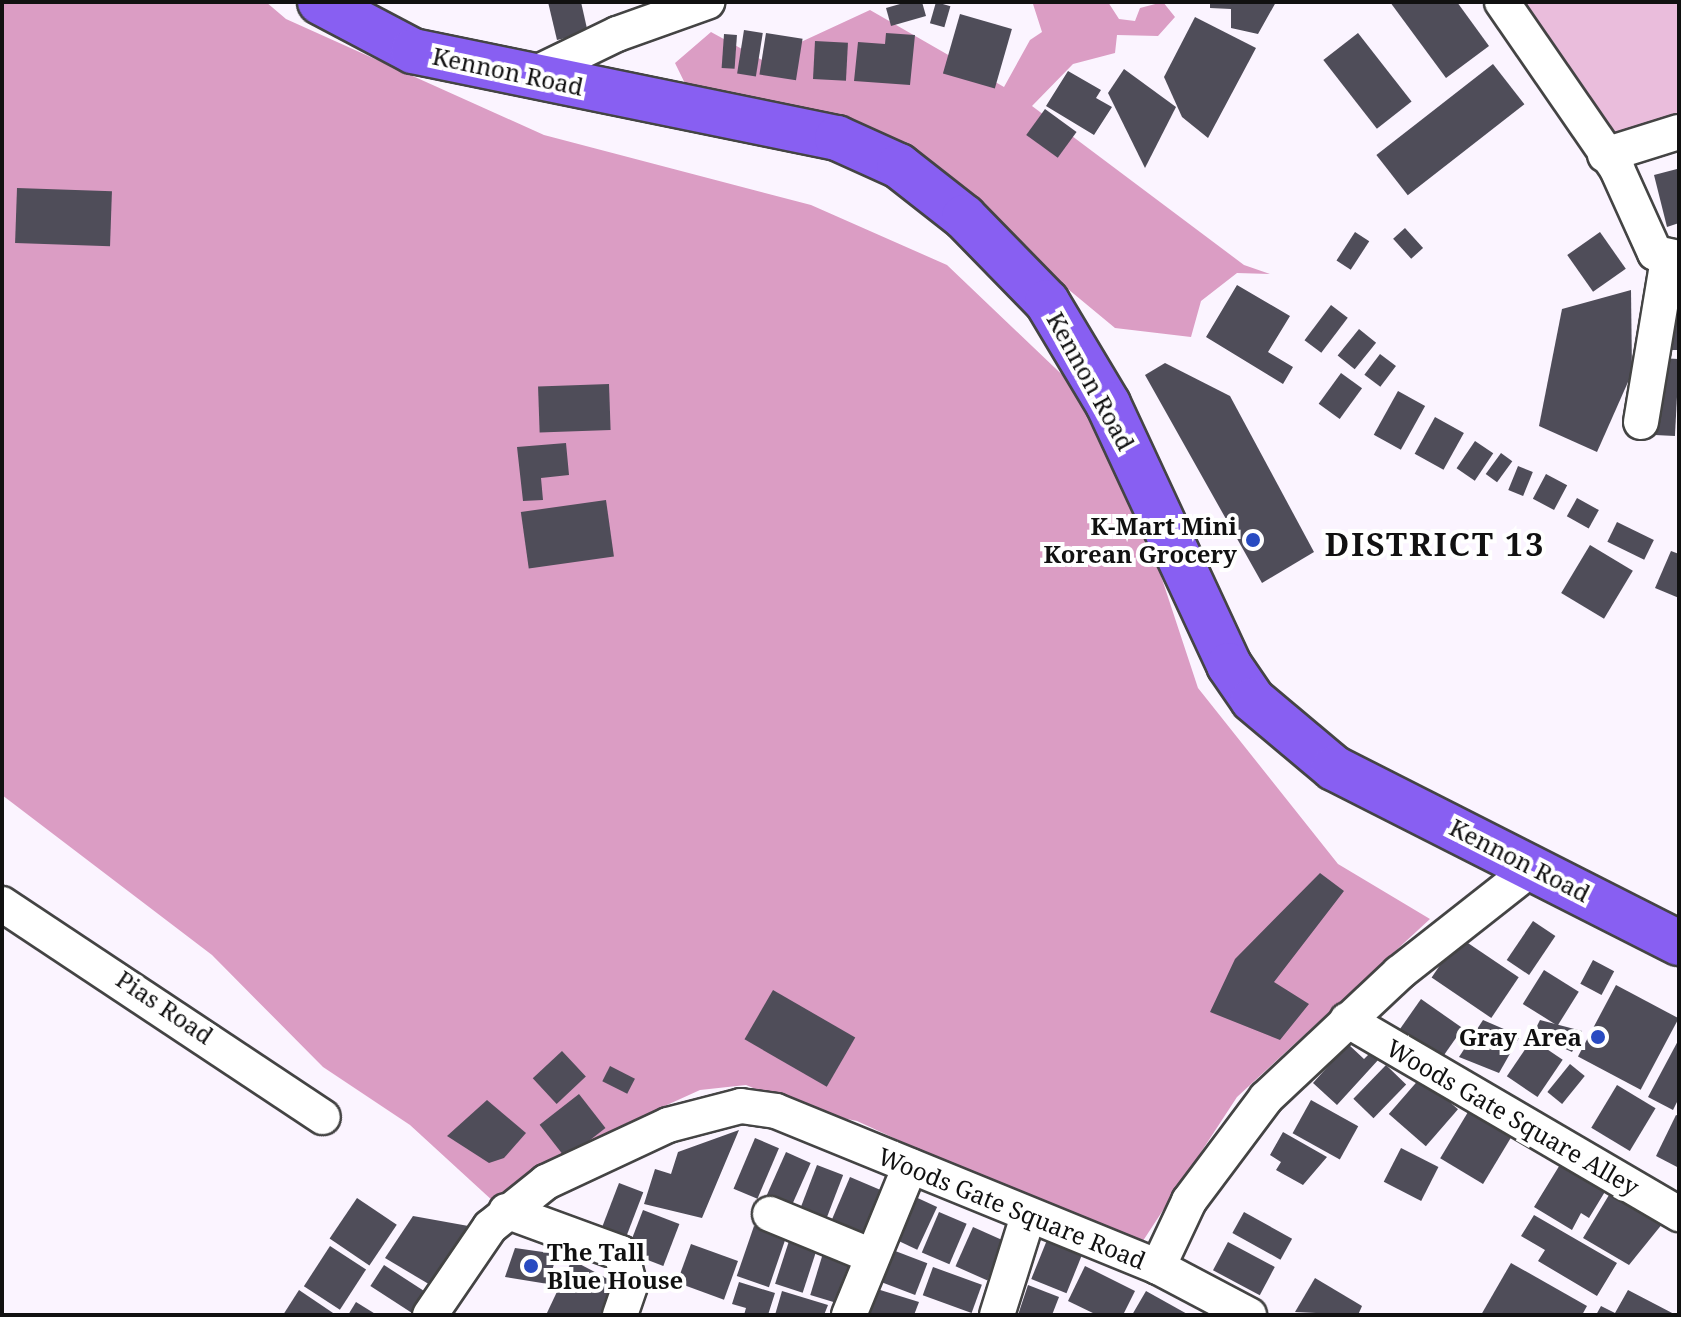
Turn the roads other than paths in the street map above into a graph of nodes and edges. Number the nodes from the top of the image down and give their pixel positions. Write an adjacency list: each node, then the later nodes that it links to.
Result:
1 (320, 2): 4 (highway, Kennon Road)
2 (707, 2): 4 (street)
3 (1502, 2): 6 (street)
4 (526, 78): 9 (highway, Kennon Road)
5 (1679, 132): 6 (street)
6 (1605, 155): 7 (street)
7 (1674, 259): 8 (street)
8 (1641, 422)
9 (1517, 868): 11 (highway, Kennon Road); 12 (street, Woods Gate Square Road)
10 (2, 904): 13 (street, Pias Road)
11 (1679, 943)
12 (1347, 1020): 17 (street, Woods Gate Square Alley); 20 (street, Woods Gate Square Road)
13 (323, 1117)
14 (910, 1166): 15 (street, Woods Gate Square Road); 18 (street, Woods Gate Square Road); 19 (street)
15 (506, 1211): 21 (street, Woods Gate Square Road); 22 (street)
16 (770, 1214): 19 (street)
17 (1679, 1214)
18 (1027, 1219): 20 (street, Woods Gate Square Road); 24 (street)
19 (872, 1256): 23 (street)
20 (1158, 1267): 25 (street)
21 (430, 1315)
22 (620, 1315)
23 (849, 1315)
24 (997, 1315)
25 (1249, 1315)

